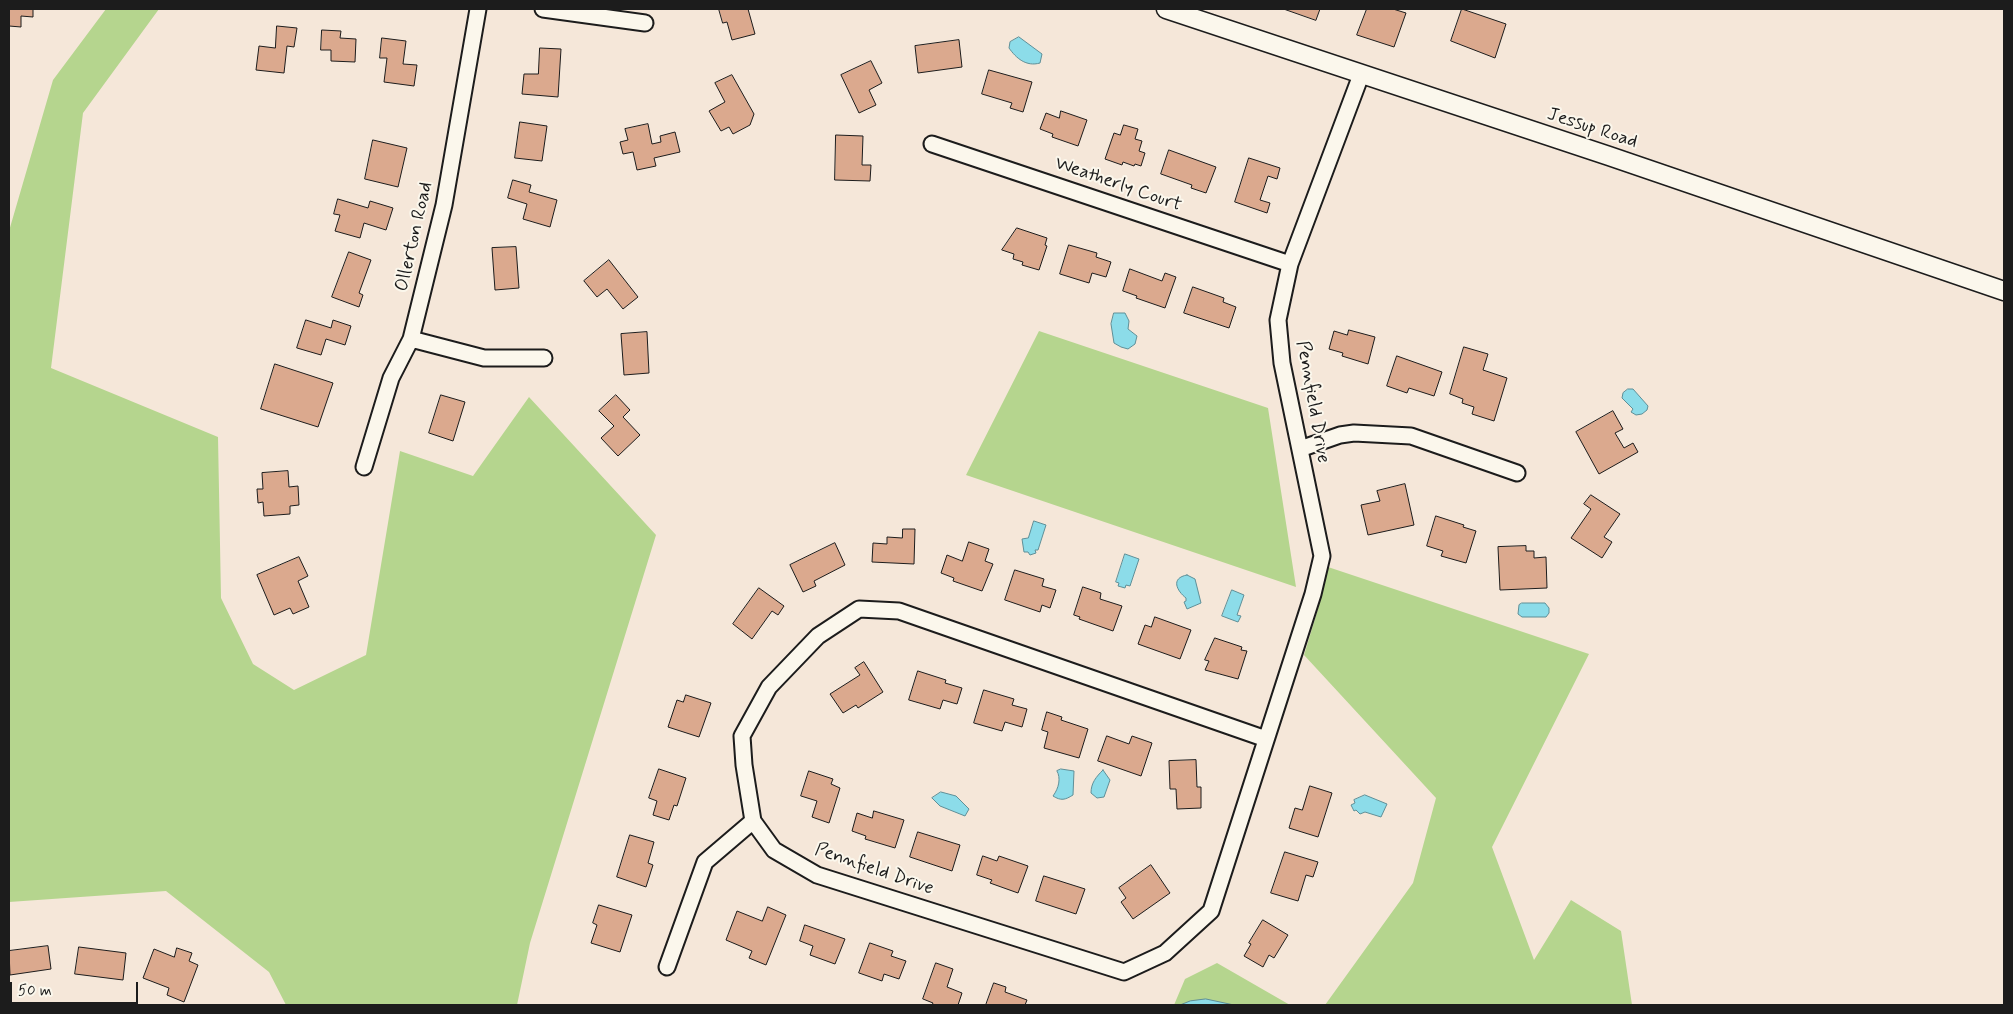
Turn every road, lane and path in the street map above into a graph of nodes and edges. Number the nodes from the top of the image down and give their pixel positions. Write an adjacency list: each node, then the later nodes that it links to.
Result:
1 (478, 9): 9 (street, Ollerton Road)
2 (544, 9): 4 (street)
3 (1166, 9): 5 (street, Jessup Road)
4 (645, 23)
5 (1361, 75): 7 (street, Pennfield Drive); 8 (street, Jessup Road)
6 (932, 144): 7 (street, Weatherly Court)
7 (1290, 264): 11 (street, Pennfield Drive)
8 (2004, 291)
9 (411, 339): 10 (street); 12 (street, Ollerton Road)
10 (544, 358)
11 (1300, 450): 13 (street); 14 (street, Pennfield Drive)
12 (364, 467)
13 (1517, 473)
14 (1266, 739): 15 (street, Pennfield Drive); 15 (street, Pennfield Drive)
15 (753, 821): 16 (street)
16 (667, 968)

